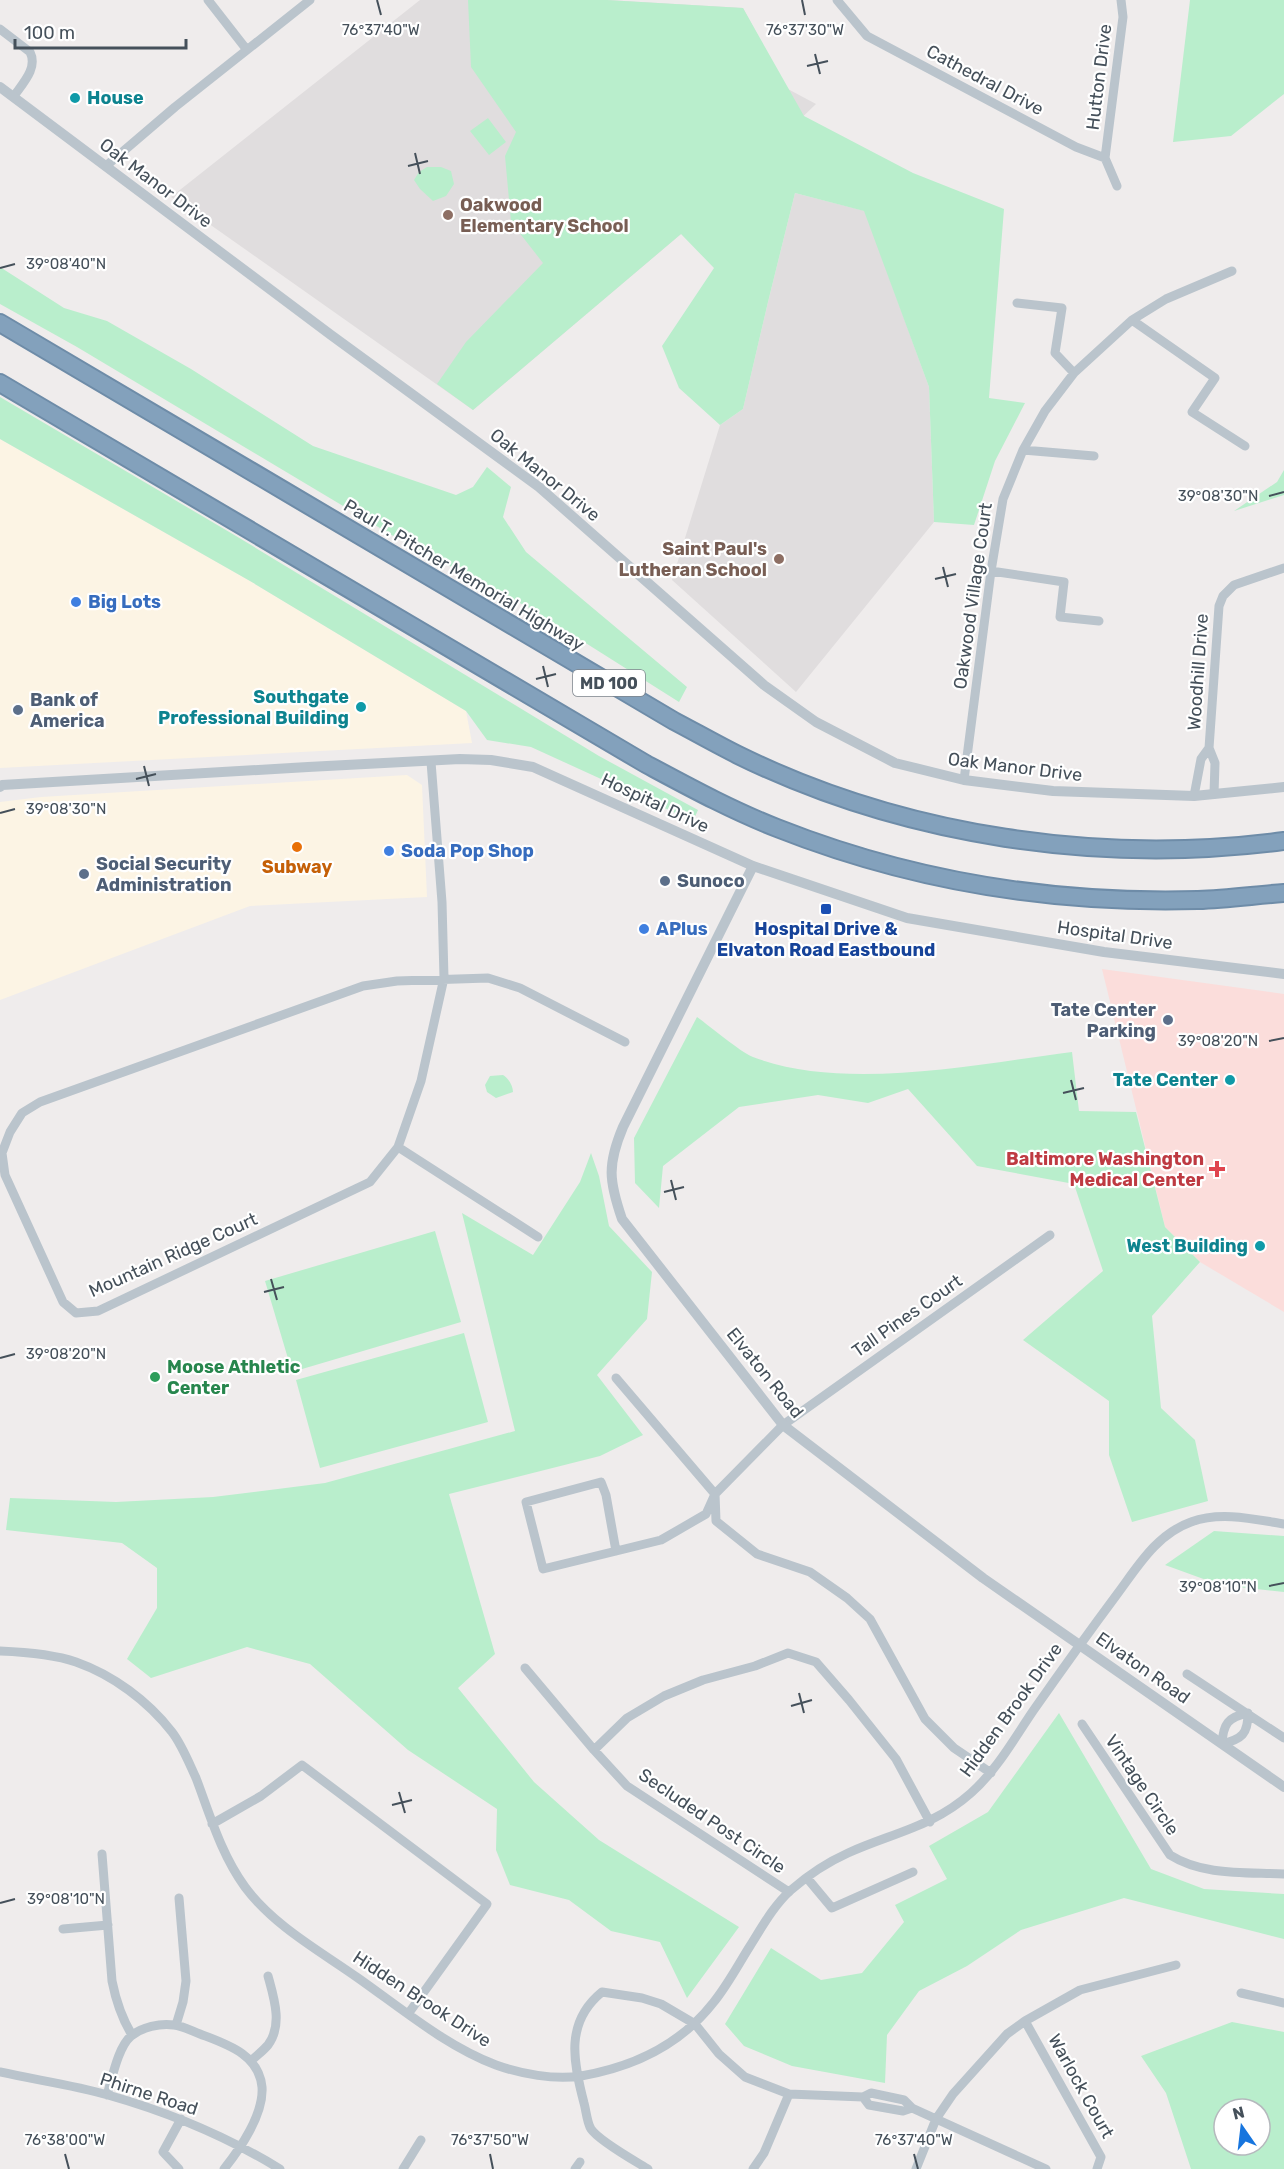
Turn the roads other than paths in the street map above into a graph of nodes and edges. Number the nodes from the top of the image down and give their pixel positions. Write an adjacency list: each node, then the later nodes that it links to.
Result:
1 (208, 0): 6 (street)
2 (310, 0): 6 (street)
3 (837, 0): 9 (street, Cathedral Drive)
4 (1121, 0): 9 (street, Hutton Drive)
5 (0, 29): 8 (street)
6 (246, 50): 10 (street)
7 (0, 87): 8 (street, Oak Manor Drive)
8 (14, 96): 10 (street, Oak Manor Drive)
9 (1105, 158): 11 (street)
10 (106, 166): 26 (street, Oak Manor Drive)
11 (1117, 186)
12 (1232, 271): 14 (street, Oakwood Village Court)
13 (1017, 303): 16 (street)
14 (1132, 320): 16 (street, Oakwood Village Court); 18 (street)
15 (0, 323): 31 (highway, Paul T. Pitcher Memorial Highway / MD 100)
16 (1074, 373): 19 (street, Oakwood Village Court)
17 (0, 383): 33 (highway, MD 100)
18 (1245, 446)
19 (1023, 450): 20 (street); 22 (street, Oakwood Village Court)
20 (1094, 456)
21 (1284, 568): 24 (street, Woodhill Drive)
22 (991, 571): 23 (street); 26 (street, Oakwood Village Court)
23 (1099, 621)
24 (1209, 748): 29 (street, Woodhill Drive); 30 (street, Woodhill Drive)
25 (431, 762): 27 (street, Hospital Drive); 32 (street, Hospital Drive); 35 (street, Mountain Ridge Court)
26 (964, 780): 30 (street, Oak Manor Drive)
27 (1, 784)
28 (1284, 786): 29 (street, Oak Manor Drive)
29 (1214, 794): 30 (street, Oak Manor Drive)
30 (1194, 796)
31 (1284, 839)
32 (753, 866): 34 (street, Hospital Drive); 41 (street, Elvaton Road)
33 (1284, 893)
34 (1284, 974)
35 (444, 978): 36 (street, Mountain Ridge Court); 37 (street, Mountain Ridge Court); 37 (street, Mountain Ridge Court)
36 (625, 1042)
37 (398, 1147): 39 (street)
38 (1050, 1235): 41 (street, Tall Pines Court)
39 (538, 1237)
40 (616, 1378): 42 (street)
41 (783, 1425): 42 (street, Tall Pines Court); 45 (street, Elvaton Road)
42 (715, 1494): 44 (street, Tall Pines Court); 54 (street)
43 (1284, 1524): 45 (street, Hidden Brook Drive)
44 (616, 1551): 44 (street, Tall Pines Court)
45 (1080, 1644): 52 (street, Elvaton Road); 54 (street, Hidden Brook Drive)
46 (0, 1651): 57 (street, Hidden Brook Drive)
47 (525, 1668): 53 (street, Secluded Post Circle)
48 (1187, 1674): 49 (street)
49 (1248, 1713): 51 (street); 52 (street); 52 (street)
50 (1082, 1724): 60 (street, Vintage Circle)
51 (1284, 1738)
52 (1222, 1744): 55 (street, Elvaton Road)
53 (594, 1750): 56 (street); 62 (street, Secluded Post Circle)
54 (991, 1773): 56 (street, Hidden Brook Drive)
55 (1284, 1787)
56 (930, 1822): 61 (street, Hidden Brook Drive)
57 (212, 1824): 70 (street, Hidden Brook Drive); 70 (street)
58 (102, 1854): 64 (street)
59 (914, 1872): 61 (street)
60 (1284, 1874)
61 (807, 1878): 62 (street, Hidden Brook Drive)
62 (789, 1892): 72 (street, Hidden Brook Drive)
63 (179, 1898): 73 (street)
64 (108, 1925): 65 (street); 74 (street)
65 (63, 1929)
66 (1176, 1965): 71 (street)
67 (268, 1976): 75 (street)
68 (1241, 1993): 69 (street)
69 (1284, 2003)
70 (408, 2014): 77 (street, Hidden Brook Drive)
71 (1025, 2021): 81 (street); 92 (street, Warlock Court)
72 (695, 2024): 77 (street, Hidden Brook Drive); 77 (street); 78 (street)
73 (176, 2025): 74 (street); 75 (street)
74 (132, 2035): 79 (street)
75 (251, 2061): 83 (street)
76 (0, 2072): 79 (street, Phirne Road)
77 (577, 2076): 88 (street)
78 (789, 2094): 81 (street); 89 (street)
79 (107, 2095): 80 (street, Phirne Road)
80 (181, 2119): 83 (street, Phirne Road); 84 (street)
81 (936, 2119): 90 (street); 91 (street)
82 (421, 2140): 87 (street)
83 (241, 2146): 85 (street); 86 (street, Phirne Road)
84 (179, 2169)
85 (224, 2169)
86 (280, 2169)
87 (403, 2169)
88 (648, 2169)
89 (753, 2169)
90 (916, 2169)
91 (1046, 2169)
92 (1097, 2169)

